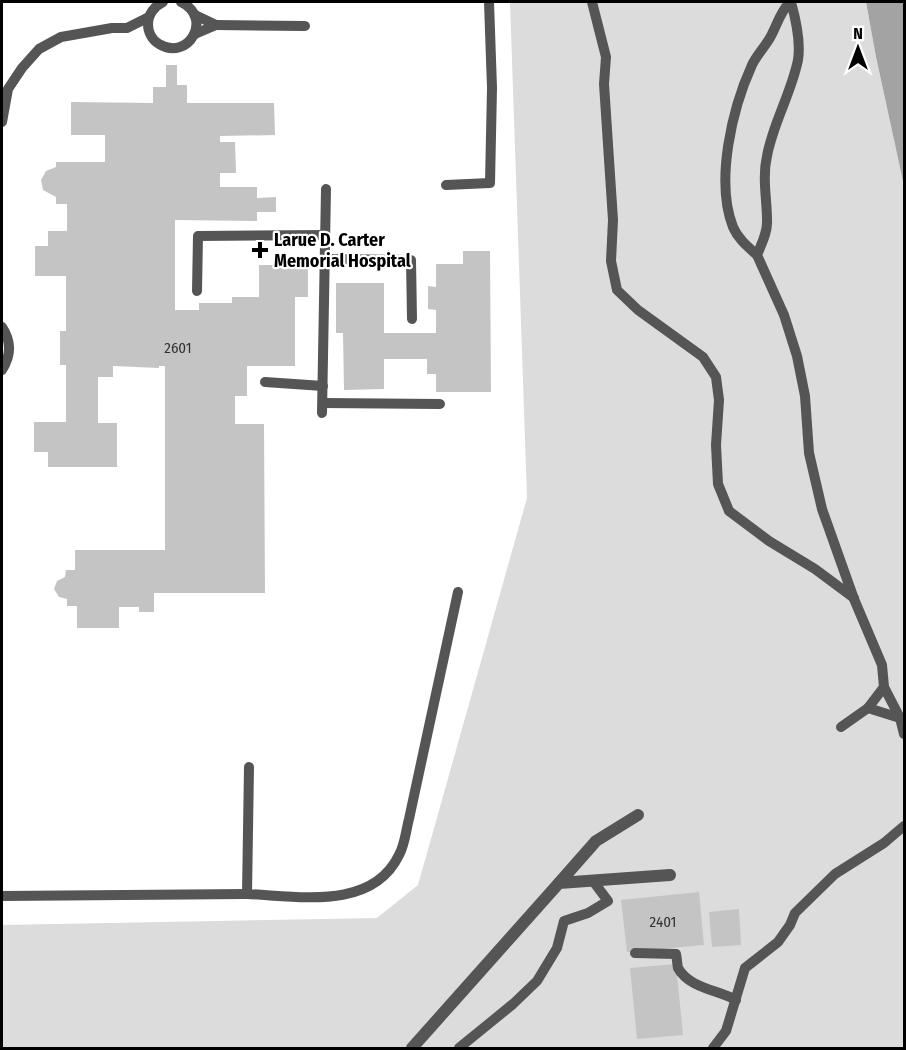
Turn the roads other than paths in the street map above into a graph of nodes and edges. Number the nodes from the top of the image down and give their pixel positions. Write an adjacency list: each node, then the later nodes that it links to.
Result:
1 (163, 2): 7 (lane)
2 (181, 2): 6 (lane)
3 (489, 2): 14 (lane)
4 (592, 2): 27 (lane)
5 (790, 2): 17 (lane); 17 (lane)
6 (195, 15): 8 (lane); 12 (lane)
7 (149, 17): 10 (lane); 11 (lane)
8 (216, 25): 9 (lane); 12 (lane)
9 (305, 26)
10 (127, 28): 11 (lane); 13 (lane)
11 (150, 34): 12 (lane)
12 (195, 34)
13 (2, 122)
14 (446, 185)
15 (326, 189): 16 (lane)
16 (325, 235): 18 (lane); 19 (lane)
17 (757, 255): 27 (lane)
18 (325, 258): 20 (lane); 24 (lane)
19 (197, 291)
20 (412, 320)
21 (2, 327): 22 (lane)
22 (2, 370)
23 (265, 382): 24 (lane)
24 (323, 386): 25 (lane)
25 (440, 404)
26 (458, 592): 39 (lane)
27 (854, 599): 28 (lane)
28 (884, 687): 29 (lane); 30 (lane)
29 (868, 708): 30 (lane); 31 (lane)
30 (900, 718): 32 (lane)
31 (841, 727)
32 (904, 734)
33 (249, 767): 39 (lane)
34 (638, 815): 38 (street)
35 (904, 826): 42 (lane)
36 (670, 876): 37 (street)
37 (593, 881): 38 (street); 44 (lane)
38 (558, 883): 43 (street)
39 (247, 894): 40 (lane)
40 (2, 896)
41 (635, 953): 42 (lane)
42 (736, 1000): 45 (lane)
43 (412, 1048)
44 (459, 1048)
45 (713, 1048)

